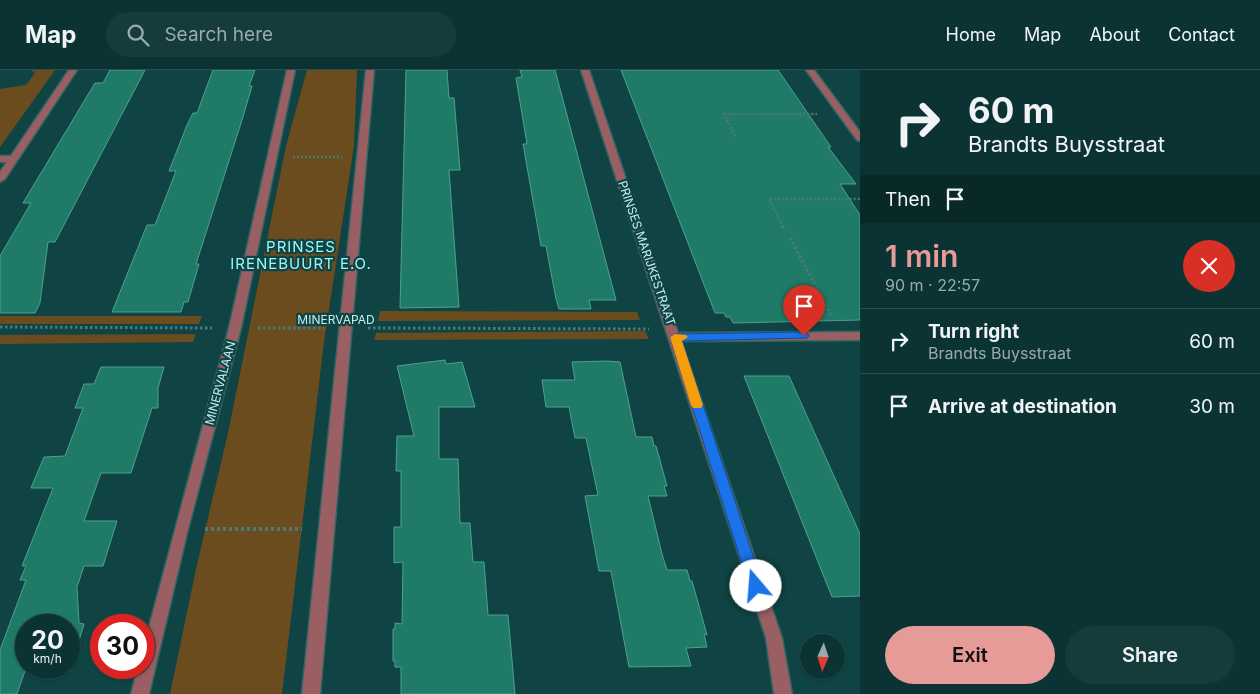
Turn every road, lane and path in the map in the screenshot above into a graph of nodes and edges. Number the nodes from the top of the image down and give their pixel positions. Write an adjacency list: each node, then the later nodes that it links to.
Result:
1 (73, 70): 12 (street)
2 (291, 70): 10 (street, MINERVALAAN)
3 (370, 70): 9 (street)
4 (585, 70): 20 (street, PRINSES MARIJKESTRAAT)
5 (810, 70): 6 (street)
6 (842, 114): 7 (path); 8 (street)
7 (734, 136)
8 (860, 138)
9 (362, 156): 10 (path); 19 (street)
10 (271, 157): 18 (street, MINERVALAAN)
11 (0, 159): 12 (street)
12 (13, 159): 13 (street)
13 (0, 179)
14 (860, 199): 15 (path)
15 (784, 229)
16 (790, 238): 21 (path)
17 (0, 328): 18 (path, MINERVAPAD)
18 (235, 328): 19 (path, MINERVAPAD); 23 (street, MINERVALAAN)
19 (346, 328): 20 (path, MINERVAPAD); 24 (street)
20 (674, 333): 21 (street); 27 (street, PRINSES MARIJKESTRAAT)
21 (840, 336): 22 (street)
22 (860, 336)
23 (181, 529): 24 (path); 25 (street, MINERVALAAN)
24 (327, 529): 26 (street)
25 (140, 694)
26 (311, 694)
27 (783, 694)

